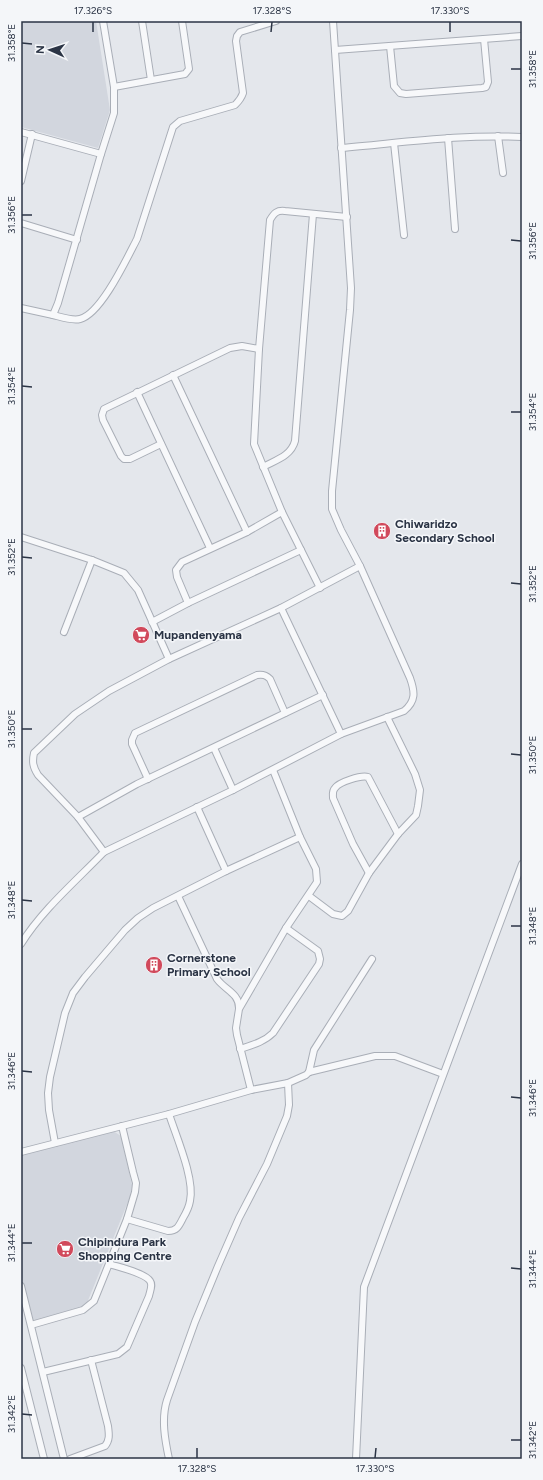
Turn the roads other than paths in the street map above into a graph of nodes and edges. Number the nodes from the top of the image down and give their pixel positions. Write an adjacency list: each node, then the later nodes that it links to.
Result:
1 (103, 21): 11 (street)
2 (142, 21): 10 (street)
3 (182, 21): 10 (street)
4 (276, 21): 29 (street)
5 (333, 21): 9 (street)
6 (522, 36): 7 (street)
7 (484, 39): 8 (street); 8 (street)
8 (390, 46): 9 (street)
9 (335, 50): 18 (street)
10 (151, 80): 11 (street)
11 (114, 87): 19 (street)
12 (21, 132): 13 (street)
13 (32, 134): 19 (street); 21 (street)
14 (498, 136): 15 (street); 16 (street); 20 (street)
15 (522, 137)
16 (448, 138): 17 (street); 25 (street)
17 (394, 143): 18 (street); 26 (street)
18 (341, 148): 23 (street)
19 (101, 154): 27 (street)
20 (503, 173)
21 (21, 181)
22 (313, 214): 23 (street); 30 (street); 34 (street)
23 (347, 218): 41 (street)
24 (21, 223): 27 (street)
25 (455, 229)
26 (404, 235)
27 (76, 240): 29 (street)
28 (21, 308): 29 (street)
29 (53, 315)
30 (259, 349): 31 (street); 34 (street)
31 (173, 375): 32 (street); 36 (street)
32 (137, 392): 33 (street); 33 (street)
33 (161, 444): 38 (street)
34 (263, 466): 35 (street)
35 (282, 512): 36 (street); 39 (street)
36 (247, 532): 38 (street)
37 (21, 537): 40 (street)
38 (210, 548): 43 (street)
39 (301, 550): 42 (street); 43 (street)
40 (92, 560): 45 (street); 46 (street)
41 (360, 566): 42 (street); 50 (street)
42 (320, 588): 44 (street)
43 (188, 603): 45 (street)
44 (281, 608): 47 (street); 48 (street)
45 (152, 622): 47 (street)
46 (64, 632)
47 (169, 659): 57 (street)
48 (323, 695): 49 (street); 51 (street)
49 (285, 713): 52 (street); 54 (street)
50 (387, 717): 51 (street); 58 (street)
51 (341, 734): 53 (street)
52 (214, 748): 54 (street); 55 (street)
53 (273, 770): 55 (street); 59 (street)
54 (148, 779): 57 (street)
55 (233, 790): 56 (street)
56 (197, 807): 60 (street); 62 (street)
57 (78, 817): 60 (street)
58 (398, 834): 63 (street); 63 (street)
59 (300, 837): 62 (street); 65 (street)
60 (104, 852): 67 (street)
61 (522, 864): 72 (street)
62 (226, 871): 64 (street)
63 (369, 873): 65 (street)
64 (178, 896): 69 (street); 77 (street)
65 (309, 896): 66 (street)
66 (286, 928): 69 (street); 70 (street)
67 (21, 944)
68 (372, 959): 71 (street)
69 (239, 1009): 70 (street)
70 (240, 1049): 74 (street)
71 (309, 1072): 72 (street); 73 (street)
72 (444, 1074): 90 (street)
73 (288, 1084): 74 (street); 89 (street)
74 (251, 1090): 75 (street)
75 (169, 1114): 76 (street); 79 (street)
76 (122, 1126): 77 (street); 79 (street)
77 (55, 1143): 78 (street)
78 (21, 1152)
79 (127, 1219): 80 (street)
80 (108, 1264): 82 (street); 83 (street)
81 (21, 1286): 82 (street)
82 (31, 1325): 85 (street)
83 (91, 1360): 85 (street); 88 (street)
84 (21, 1368): 86 (street)
85 (43, 1372): 87 (street)
86 (44, 1459)
87 (64, 1459)
88 (70, 1459)
89 (170, 1459)
90 (356, 1459)

